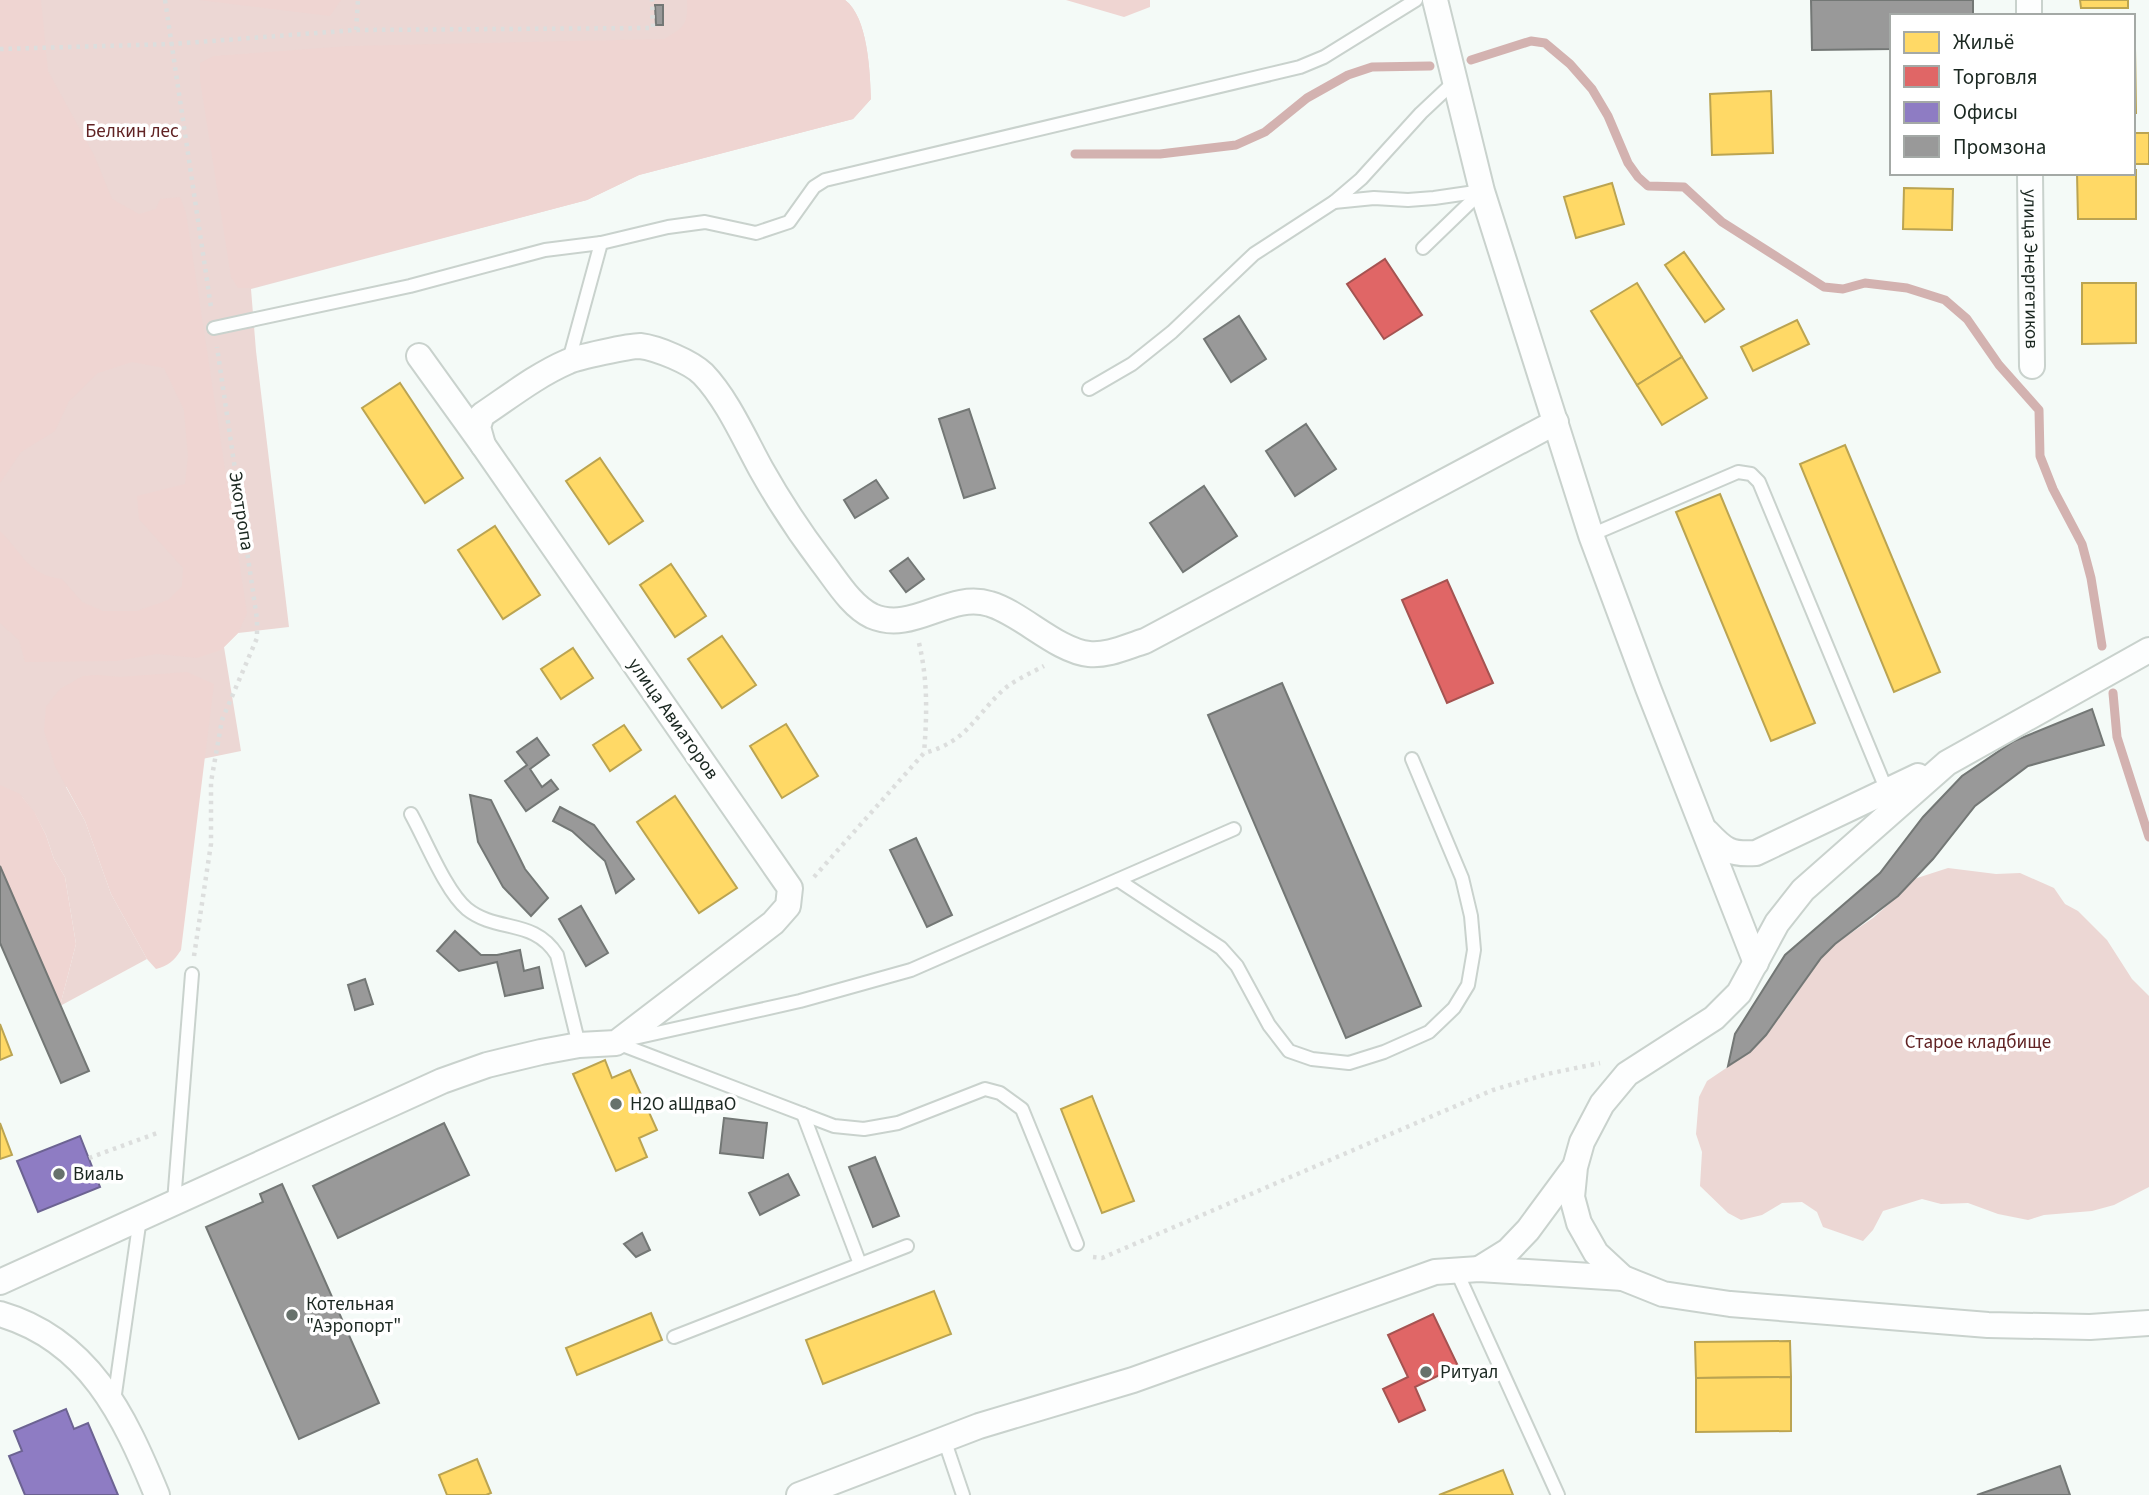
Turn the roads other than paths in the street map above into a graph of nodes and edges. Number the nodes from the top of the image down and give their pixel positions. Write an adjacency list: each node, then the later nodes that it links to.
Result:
1 (1416, 0): 7 (lane)
2 (1435, 0): 3 (street)
3 (1454, 82): 5 (street); 6 (lane)
4 (2030, 175): 12 (street, улица Энергетиков)
5 (1482, 191): 6 (lane); 8 (lane); 14 (street)
6 (1334, 202): 13 (lane)
7 (601, 243): 9 (lane); 11 (lane)
8 (1423, 248)
9 (214, 328)
10 (419, 356): 15 (street, улица Авиаторов)
11 (569, 361): 14 (street); 15 (street)
12 (2032, 366)
13 (1089, 389)
14 (1556, 422): 16 (street)
15 (483, 445): 27 (street, улица Авиаторов)
16 (1591, 535): 20 (lane); 22 (street)
17 (2149, 650): 19 (street)
18 (1412, 759): 24 (lane)
19 (1947, 763): 20 (street); 25 (street)
20 (1887, 791): 22 (street)
21 (411, 814): 28 (lane)
22 (1702, 826): 25 (street)
23 (1234, 829): 24 (lane)
24 (1118, 880): 27 (lane)
25 (1756, 963): 30 (street)
26 (192, 974): 31 (lane)
27 (616, 1042): 28 (street); 29 (lane)
28 (579, 1045): 31 (street)
29 (803, 1114): 33 (lane); 35 (lane)
30 (1575, 1167): 36 (street); 37 (street)
31 (174, 1202): 32 (street)
32 (140, 1218): 38 (street); 42 (lane)
33 (1077, 1244)
34 (907, 1246): 35 (lane)
35 (860, 1264): 41 (lane)
36 (1467, 1270): 37 (street); 43 (street); 47 (lane)
37 (1623, 1278): 40 (street)
38 (0, 1282)
39 (0, 1314): 42 (street)
40 (2149, 1323)
41 (674, 1337)
42 (114, 1405): 44 (street)
43 (944, 1439): 45 (street); 46 (lane)
44 (157, 1495)
45 (799, 1495)
46 (962, 1495)
47 (1558, 1495)

